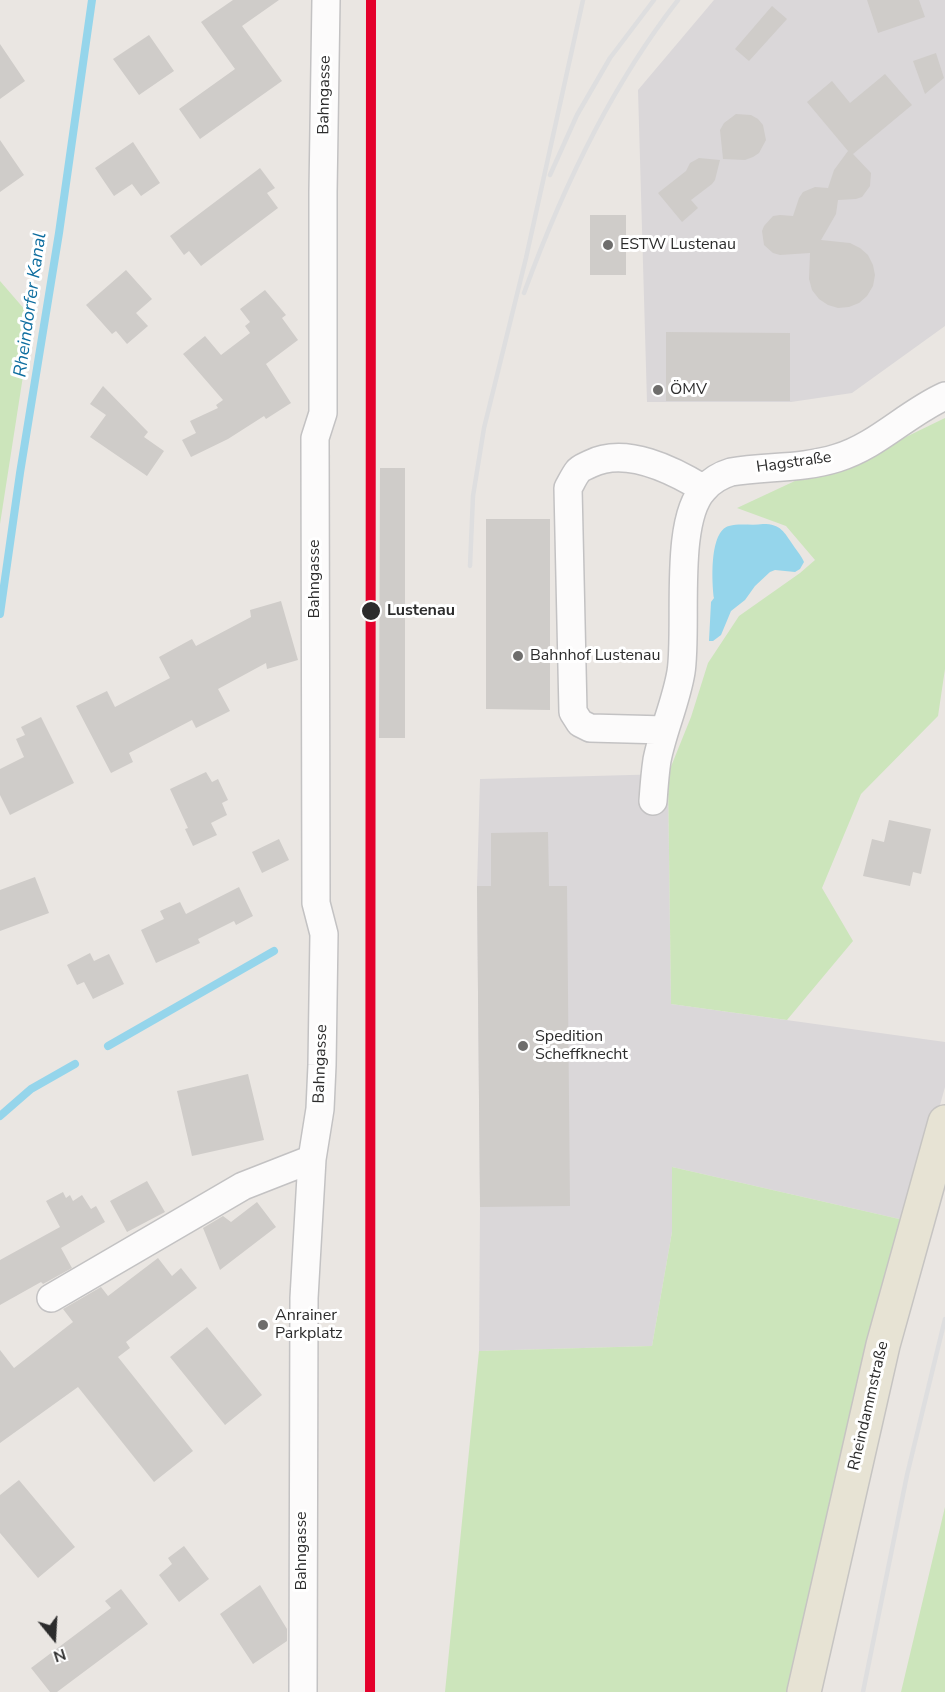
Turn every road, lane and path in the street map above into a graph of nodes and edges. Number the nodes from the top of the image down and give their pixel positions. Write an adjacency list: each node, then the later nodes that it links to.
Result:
1 (326, 0): 7 (street, Bahngasse)
2 (945, 396): 3 (street, Hagstraße)
3 (704, 489): 4 (street); 4 (street)
4 (665, 730): 5 (street)
5 (653, 801)
6 (945, 1122): 10 (main road, Rheindammstraße)
7 (312, 1158): 8 (street); 9 (street, Bahngasse)
8 (51, 1298)
9 (303, 1692)
10 (804, 1692)

